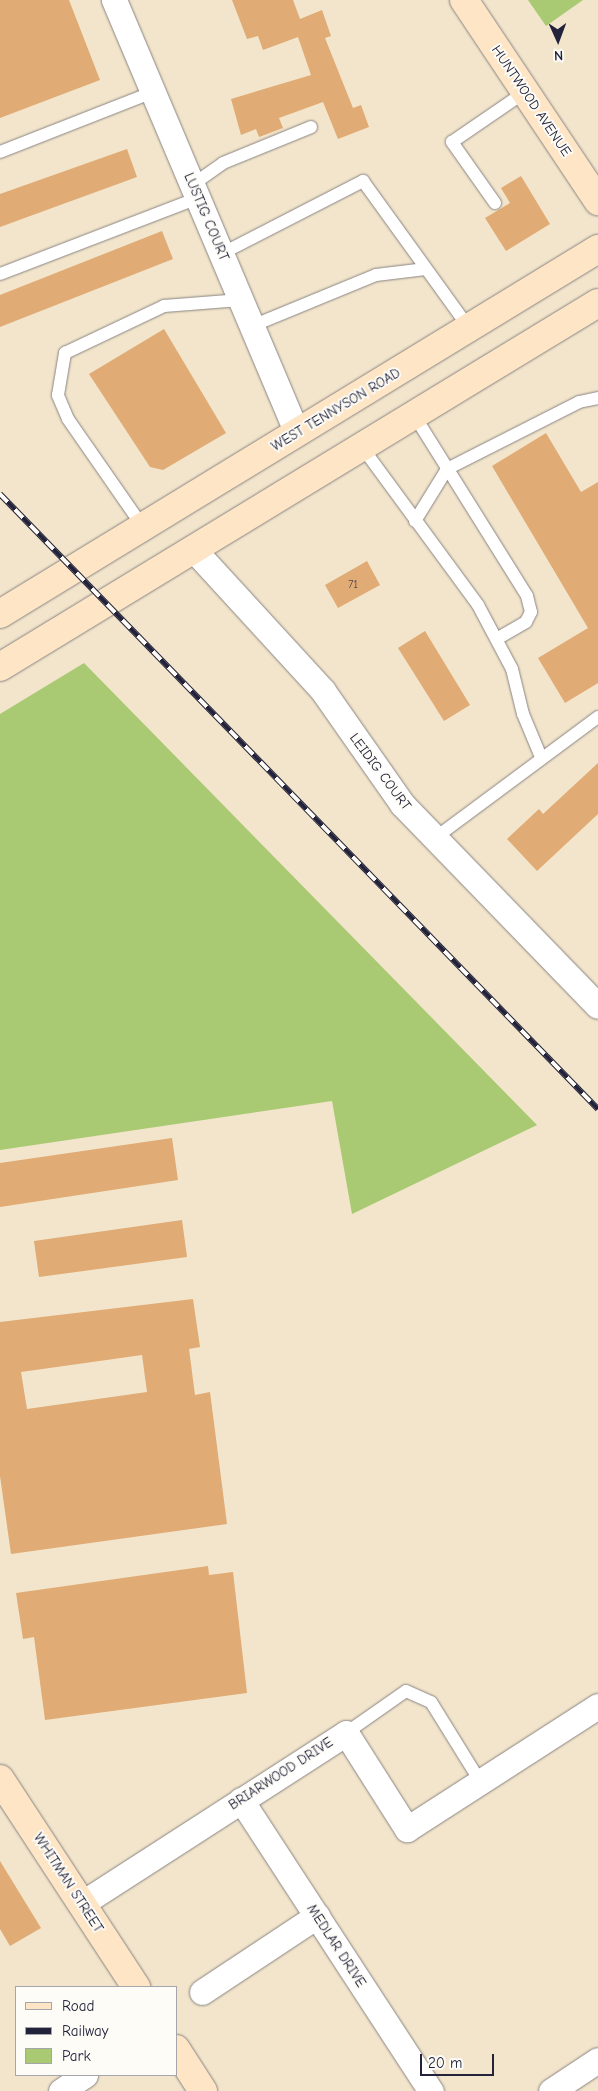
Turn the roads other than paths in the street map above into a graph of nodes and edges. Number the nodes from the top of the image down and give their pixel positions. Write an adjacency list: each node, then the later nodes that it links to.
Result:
1 (114, 0): 3 (street, LUSTIG COURT)
2 (464, 0): 4 (main road, HUNTWOOD AVENUE)
3 (153, 92): 6 (lane); 7 (street, LUSTIG COURT)
4 (525, 92): 8 (main road, HUNTWOOD AVENUE); 9 (lane)
5 (311, 128): 7 (lane)
6 (0, 152)
7 (195, 191): 11 (street, LUSTIG COURT); 13 (lane)
8 (598, 201)
9 (496, 203)
10 (598, 250): 17 (main road, WEST TENNYSON ROAD)
11 (222, 254): 12 (lane); 14 (street, LUSTIG COURT)
12 (426, 269): 16 (lane); 17 (lane)
13 (0, 274)
14 (241, 300): 16 (street, LUSTIG COURT); 24 (lane)
15 (598, 303): 19 (main road)
16 (252, 326): 20 (street, LUSTIG COURT)
17 (469, 328): 20 (main road, WEST TENNYSON ROAD)
18 (598, 398): 22 (lane)
19 (414, 415): 21 (main road); 22 (lane)
20 (297, 433): 24 (main road, WEST TENNYSON ROAD)
21 (362, 447): 23 (lane); 25 (main road)
22 (447, 469): 23 (lane); 27 (lane)
23 (416, 521): 27 (lane)
24 (143, 527): 26 (main road, WEST TENNYSON ROAD)
25 (194, 550): 28 (main road); 31 (street, LEIDIG COURT)
26 (0, 614)
27 (496, 639): 30 (lane)
28 (0, 667)
29 (598, 717): 30 (lane)
30 (541, 757): 31 (lane)
31 (435, 838): 32 (street, LEIDIG COURT)
32 (598, 1006)
33 (598, 1706): 35 (street, BRIARWOOD DRIVE)
34 (346, 1732): 35 (lane); 35 (street, BRIARWOOD DRIVE); 37 (street, BRIARWOOD DRIVE)
35 (480, 1782)
36 (2, 1788): 38 (main road, WHITMAN STREET)
37 (241, 1800): 38 (street, BRIARWOOD DRIVE); 39 (street, MEDLAR DRIVE)
38 (81, 1904): 40 (main road, WHITMAN STREET)
39 (317, 1916): 41 (street); 47 (street, MEDLAR DRIVE)
40 (135, 1986)
41 (202, 1992)
42 (178, 2052): 46 (main road)
43 (598, 2060): 48 (street)
44 (84, 2076): 45 (street)
45 (61, 2091)
46 (203, 2091)
47 (431, 2091)
48 (551, 2091)

